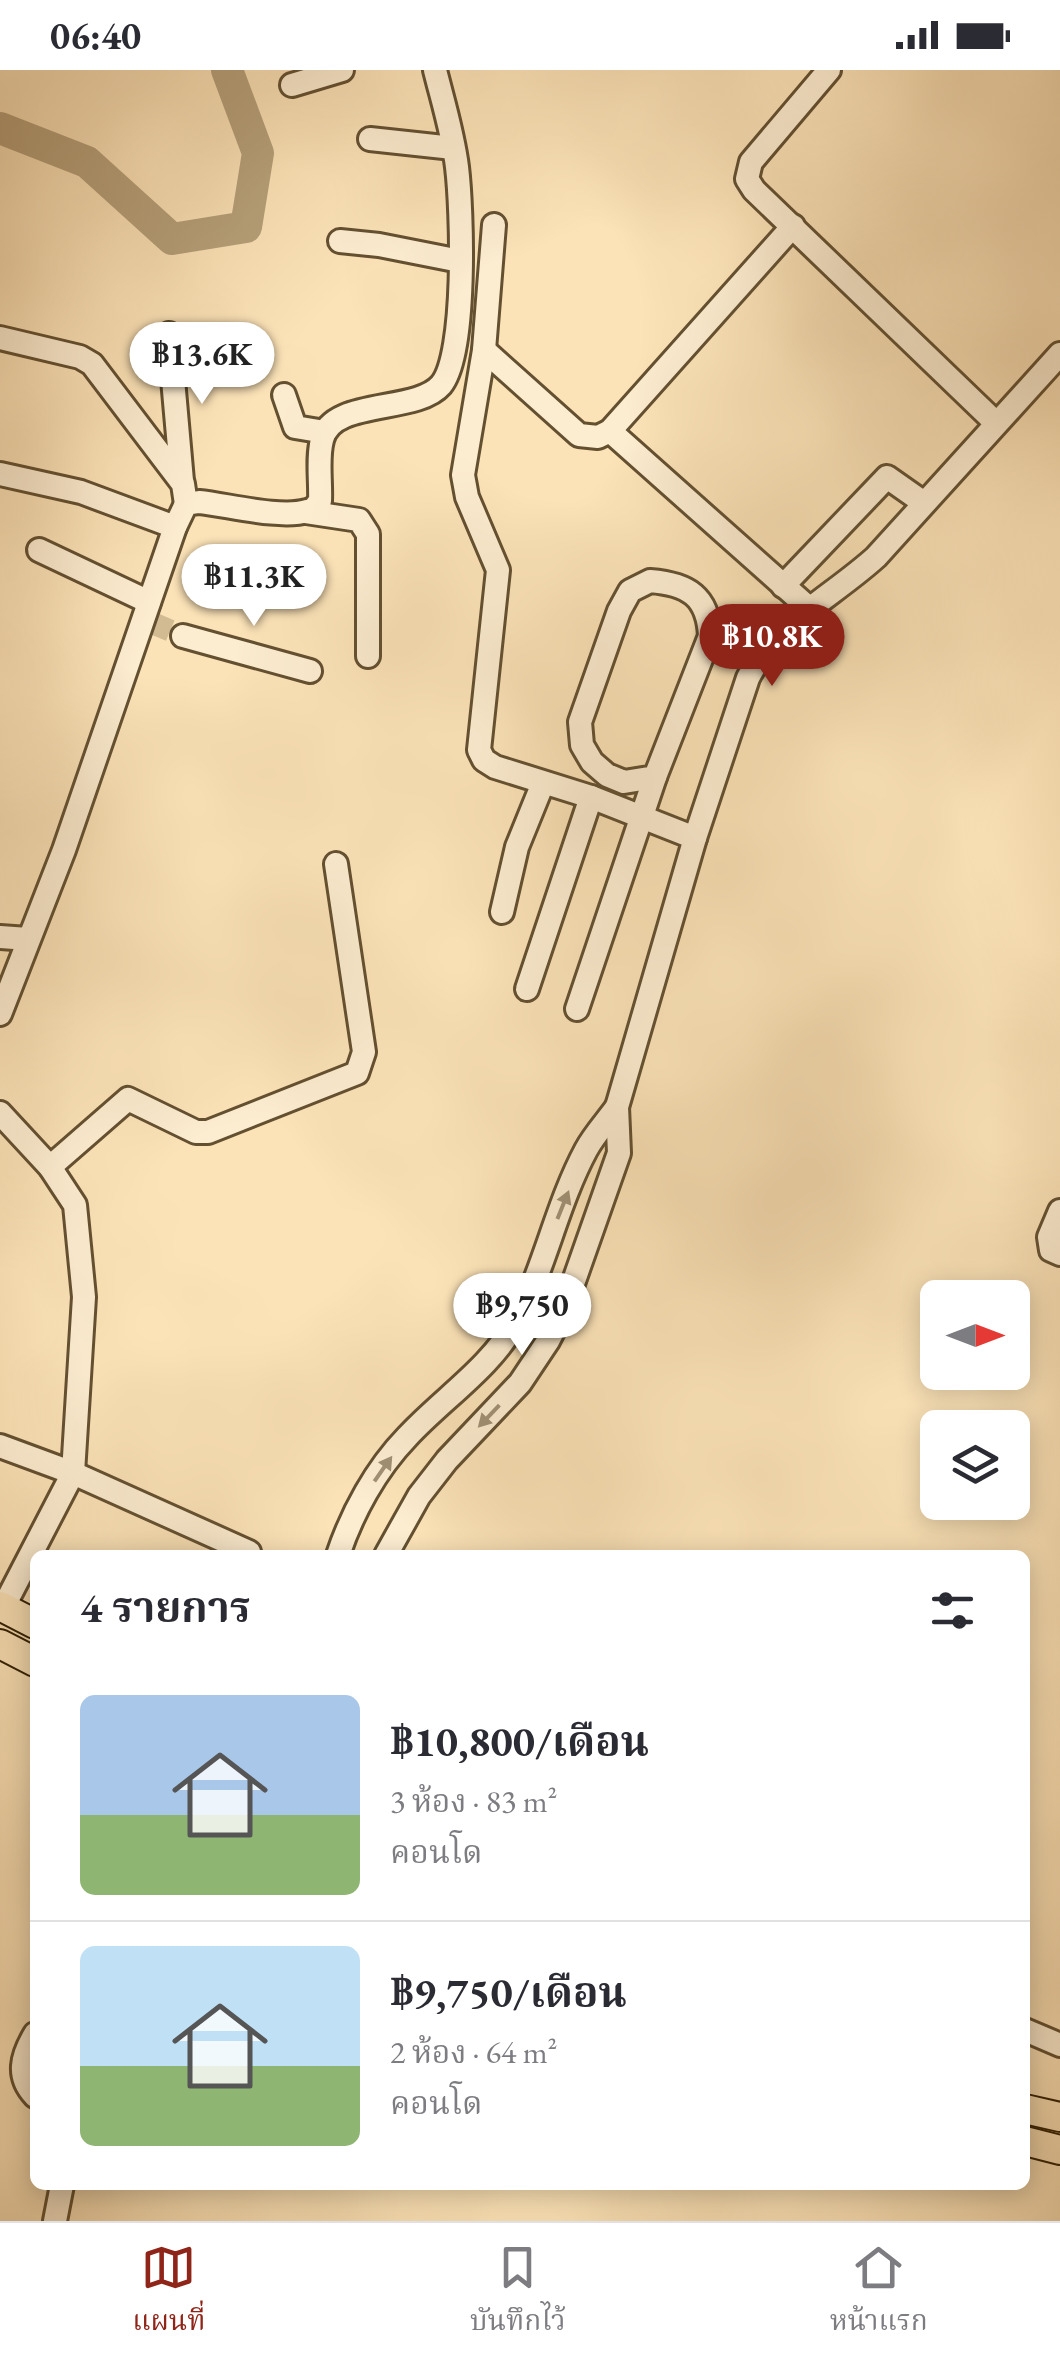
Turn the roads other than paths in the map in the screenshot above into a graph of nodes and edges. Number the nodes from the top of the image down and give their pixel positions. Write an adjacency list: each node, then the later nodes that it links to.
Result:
1 (342, 70): 4 (street)
2 (435, 70): 6 (street)
3 (829, 70): 8 (street)
4 (292, 85)
5 (370, 139): 6 (street)
6 (453, 148): 10 (street)
7 (494, 225): 13 (street)
8 (793, 226): 16 (street); 17 (street)
9 (340, 241): 10 (street)
10 (460, 261): 18 (street)
11 (169, 334): 20 (street)
12 (0, 338): 20 (street)
13 (484, 350): 17 (street); 33 (street)
14 (1060, 354): 16 (street)
15 (284, 395): 18 (street)
16 (996, 423): 21 (street)
17 (610, 431): 25 (street)
18 (325, 432): 22 (street)
19 (0, 474): 23 (street)
20 (184, 494): 22 (street); 23 (street)
21 (924, 503): 25 (street); 26 (street)
22 (306, 512): 29 (street)
23 (174, 527): 27 (street)
24 (39, 550): 27 (street)
25 (783, 586): 26 (street)
26 (810, 609): 37 (street)
27 (148, 615): 41 (street)
28 (184, 636): 30 (street)
29 (368, 656)
30 (310, 671)
31 (655, 778): 32 (street); 32 (street); 36 (street)
32 (624, 782): 35 (street)
33 (543, 783): 34 (street); 39 (street)
34 (591, 798): 35 (street); 42 (street)
35 (616, 808): 36 (street)
36 (642, 818): 37 (street); 43 (street)
37 (695, 838): 45 (street)
38 (336, 864): 47 (street)
39 (502, 912)
40 (0, 936): 41 (street)
41 (28, 939): 44 (street)
42 (526, 990)
43 (577, 1009)
44 (0, 1014)
45 (618, 1108): 54 (street, one-way to 45); 55 (street, one-way to 55)
46 (0, 1113): 47 (street)
47 (50, 1167): 51 (street)
48 (1060, 1210): 49 (street)
49 (1060, 1254)
50 (0, 1446): 51 (street)
51 (73, 1473): 52 (street); 53 (street)
52 (32, 1550)
53 (245, 1550)
54 (340, 1550)
55 (389, 1550)
56 (30, 1554): 57 (street)
57 (2, 1607): 58 (main road)
58 (30, 1621)
59 (0, 1644): 60 (main road)
60 (30, 1659)
61 (1030, 2032): 63 (street)
62 (30, 2043): 64 (street)
63 (1060, 2045)
64 (30, 2086)
65 (1030, 2110): 66 (main road)
66 (1060, 2117)
67 (1030, 2142): 68 (main road)
68 (1060, 2150)
69 (61, 2190): 70 (street)
70 (55, 2221)

